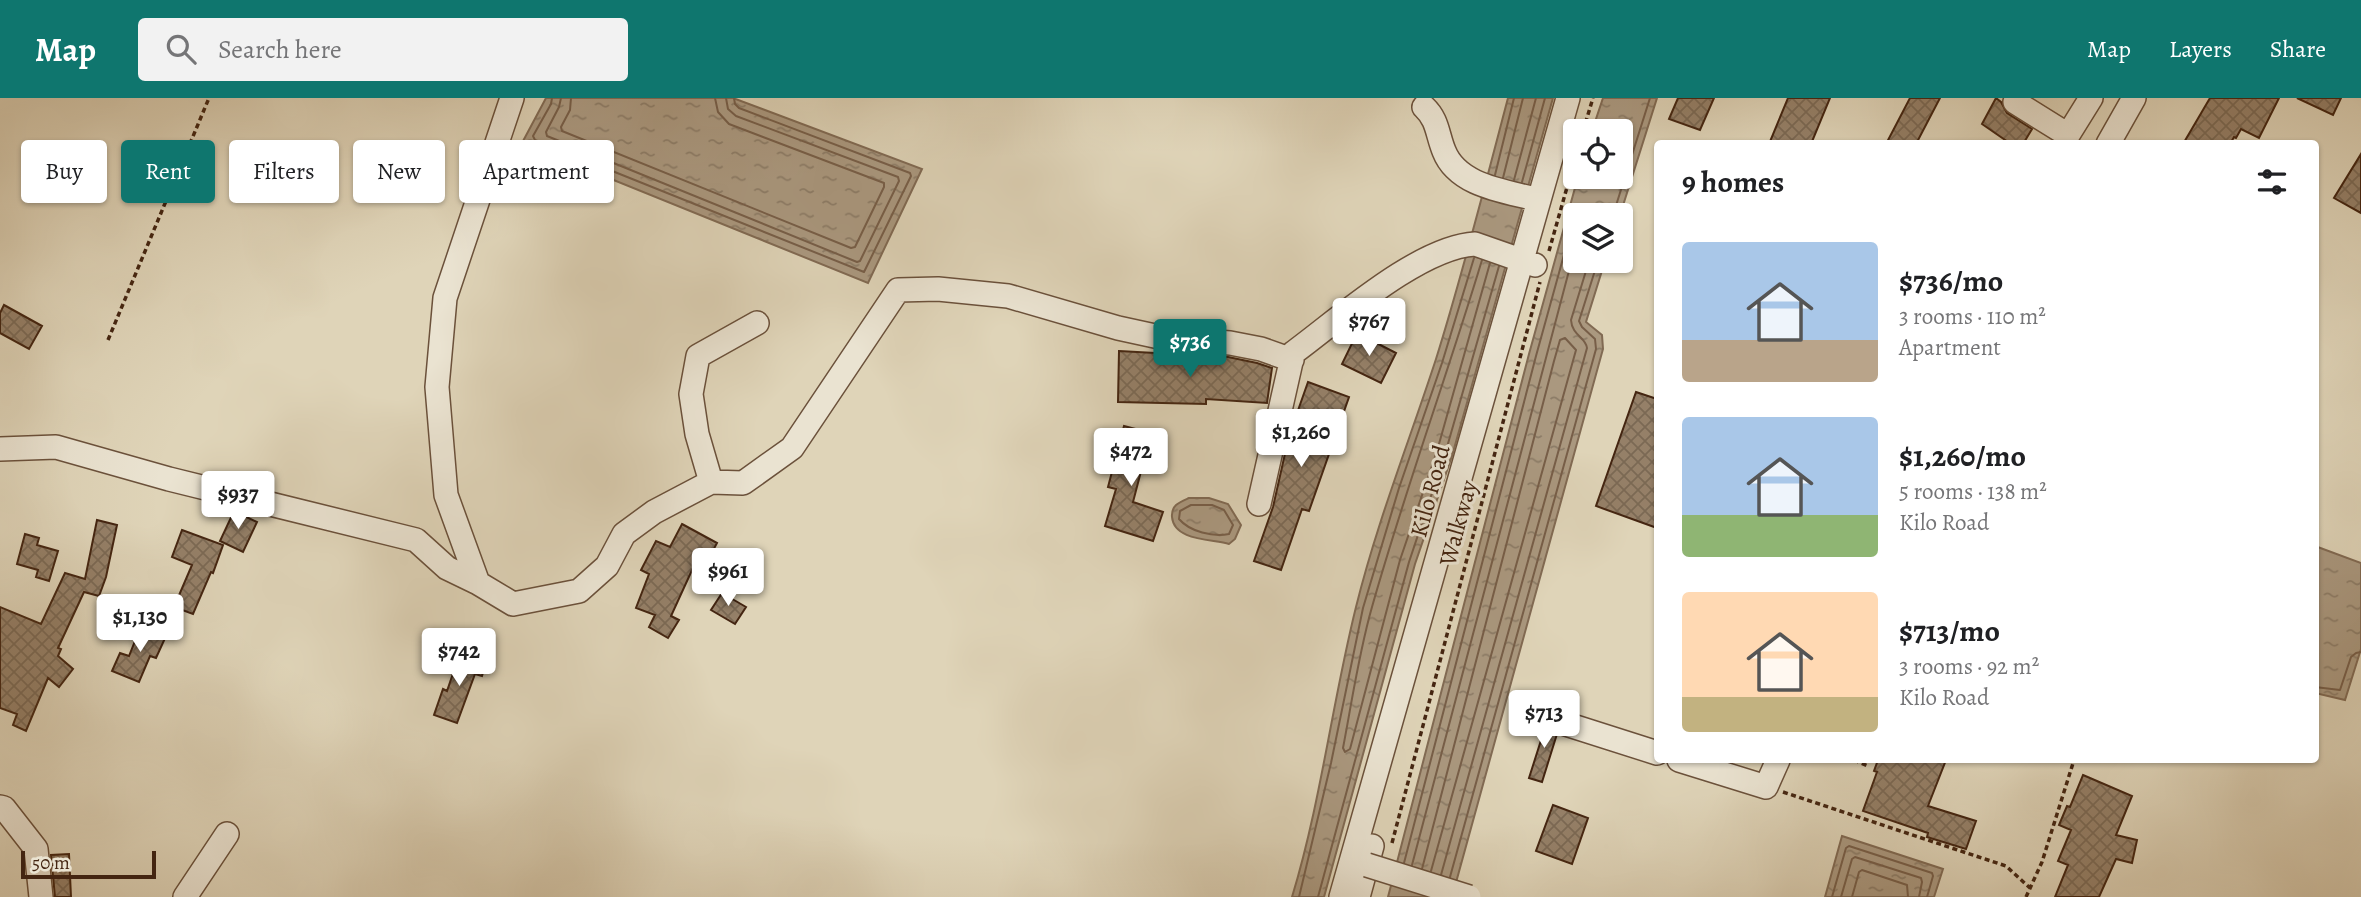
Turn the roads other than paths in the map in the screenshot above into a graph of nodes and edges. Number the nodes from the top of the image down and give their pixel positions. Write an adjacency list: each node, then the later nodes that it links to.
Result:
1 (512, 98): 16 (street)
2 (1568, 98): 9 (street, Kilo Road)
3 (1582, 98): 10 (street, Kilo Road)
4 (2091, 98): 6 (street)
5 (2134, 98): 8 (street)
6 (2015, 102)
7 (1424, 107): 9 (street)
8 (2110, 140)
9 (1539, 200): 10 (street, Kilo Road)
10 (1536, 266): 12 (street); 23 (street, Kilo Road); 26 (street, Kilo Road)
11 (757, 323): 14 (street)
12 (1292, 360): 14 (street); 15 (street)
13 (0, 449): 16 (street)
14 (711, 482): 16 (street)
15 (1259, 504)
16 (478, 583)
17 (1566, 724): 18 (street)
18 (1654, 751)
19 (1689, 763): 20 (street)
20 (1777, 763)
21 (0, 807): 24 (street)
22 (227, 834): 25 (street)
23 (1367, 865): 27 (street, Kilo Road); 28 (street, bridge)
24 (41, 897)
25 (186, 897)
26 (1341, 897)
27 (1358, 897)
28 (1469, 897)

